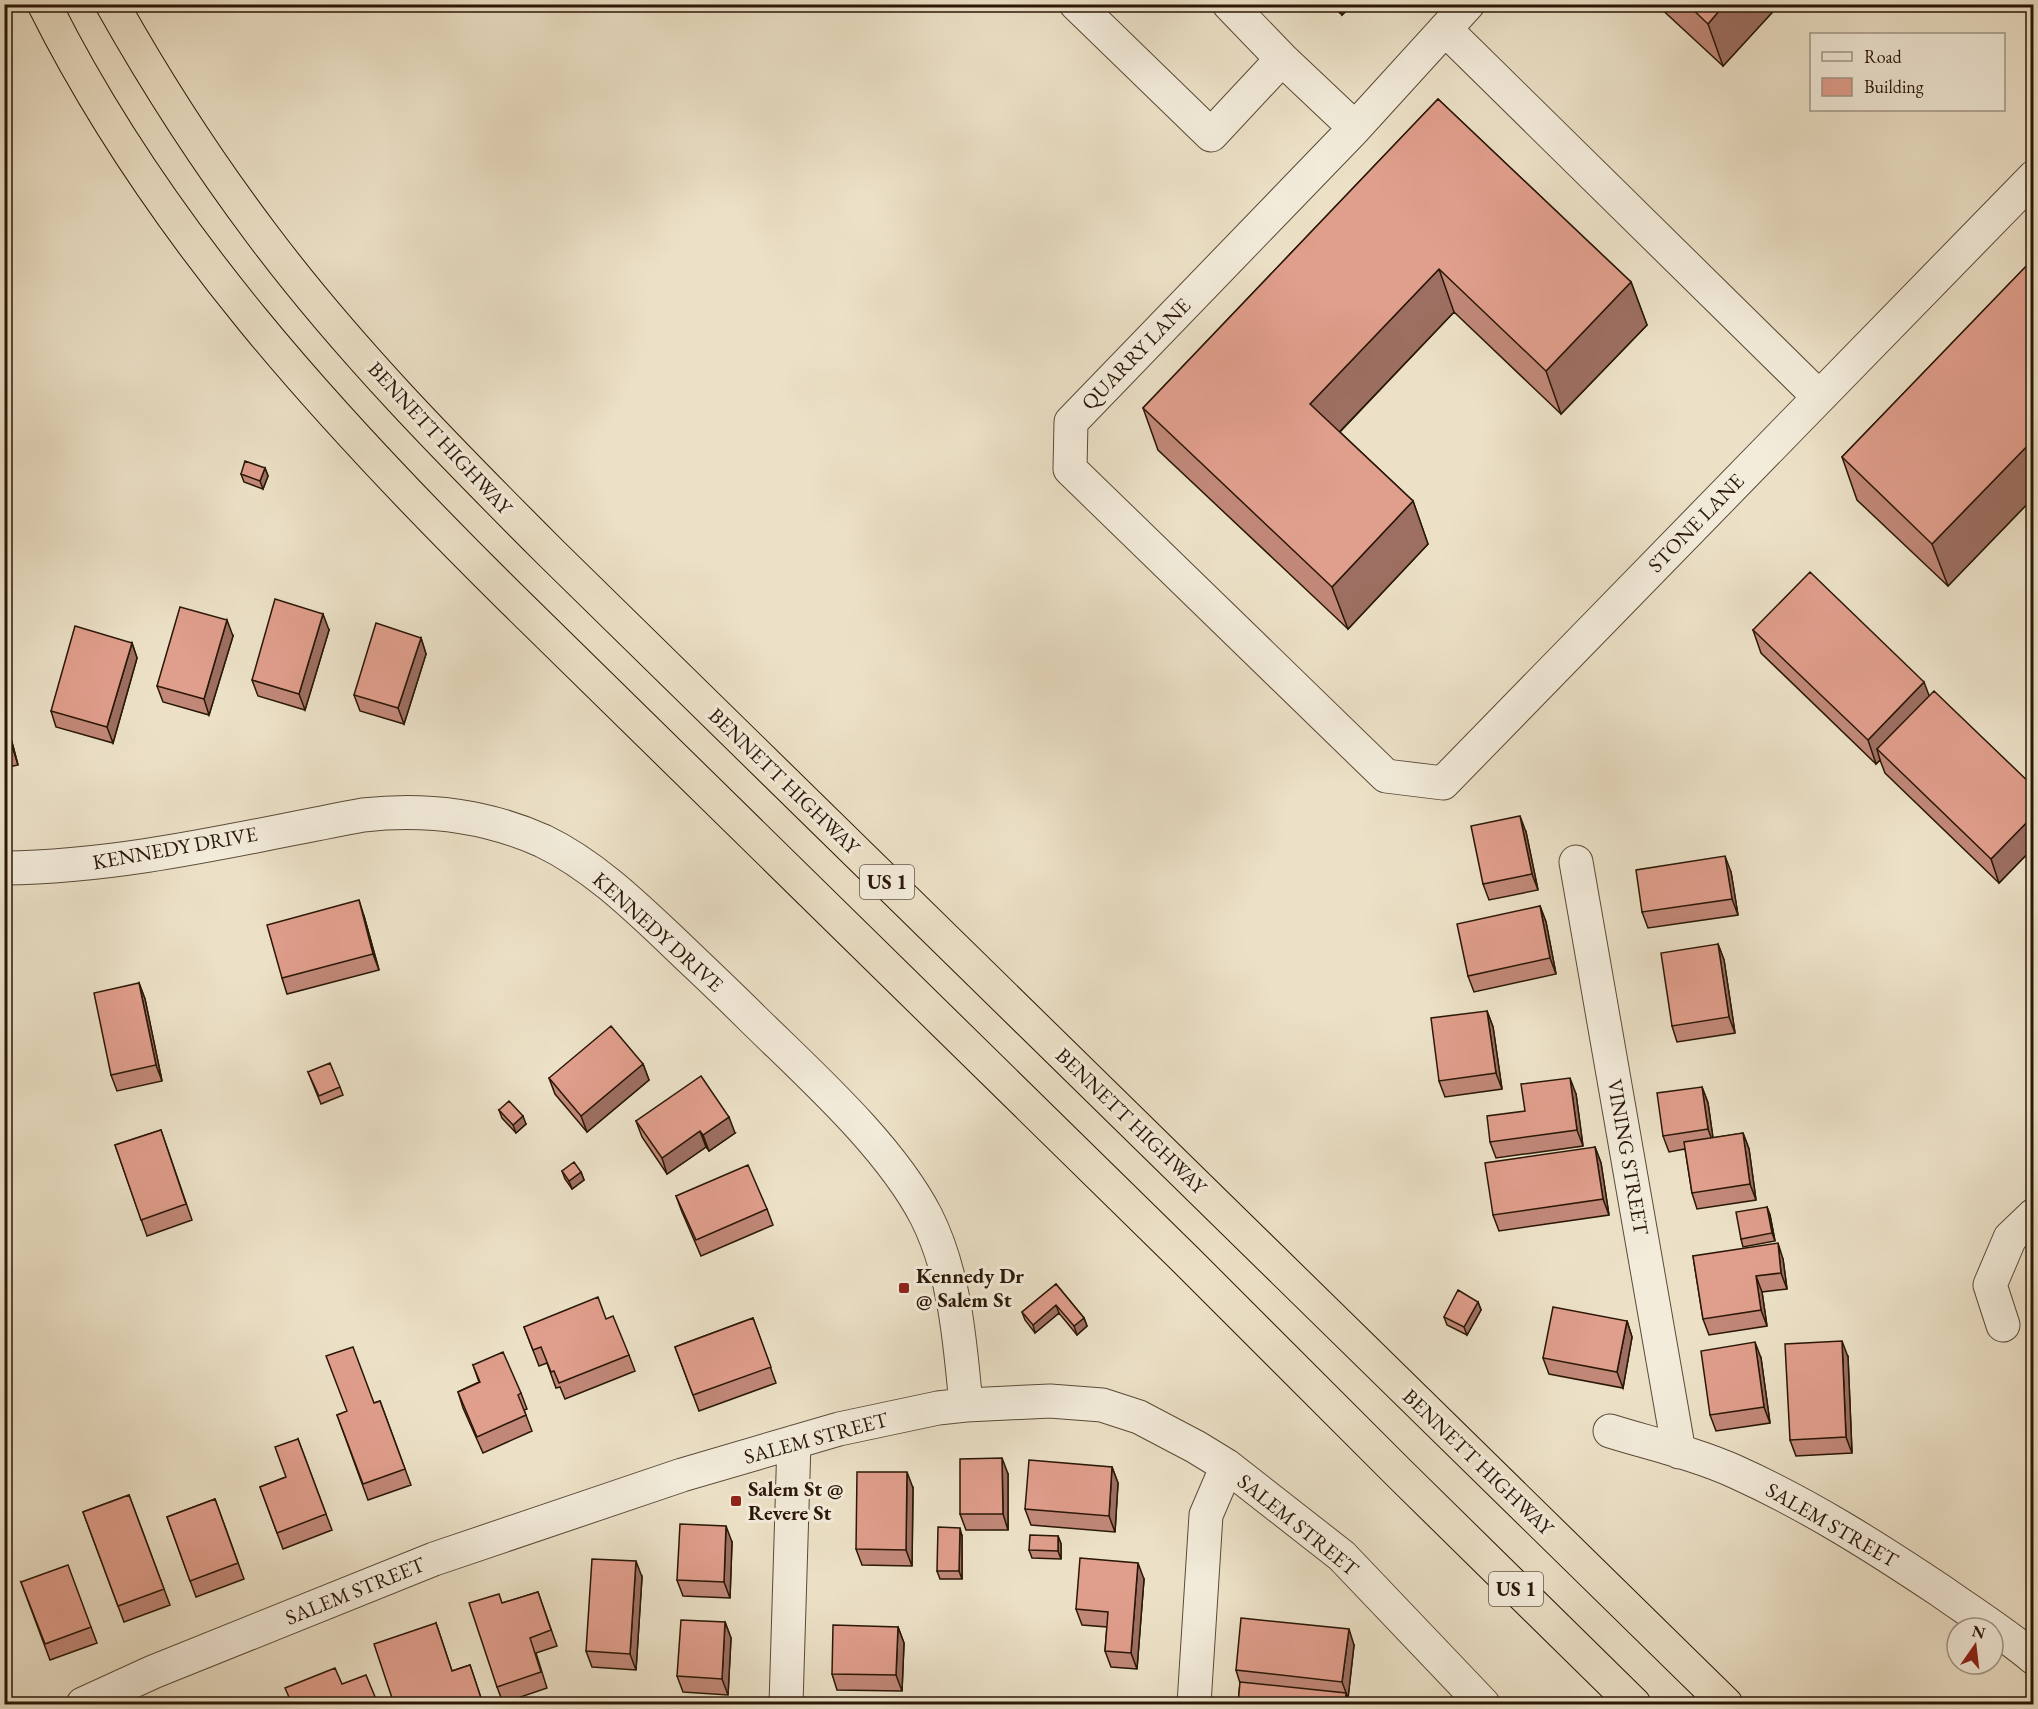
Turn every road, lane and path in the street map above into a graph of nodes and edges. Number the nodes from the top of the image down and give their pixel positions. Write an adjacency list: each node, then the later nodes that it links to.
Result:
1 (44, 4): 26 (highway, US 1)
2 (112, 4): 27 (highway, BENNETT HIGHWAY / US 1)
3 (1229, 4): 7 (street)
4 (1468, 4): 6 (street, QUARRY LANE)
5 (1094, 10): 7 (street)
6 (1445, 29): 8 (street, QUARRY LANE); 10 (street)
7 (1282, 59): 8 (street)
8 (1355, 128): 11 (street, QUARRY LANE)
9 (2034, 177): 10 (street, STONE LANE)
10 (1819, 397): 11 (street, STONE LANE)
11 (1340, 731)
12 (1576, 862): 19 (street, VINING STREET)
13 (4, 868): 16 (street, KENNEDY DRIVE)
14 (2034, 1215): 15 (street)
15 (2003, 1325)
16 (966, 1405): 18 (street, SALEM STREET); 20 (street, SALEM STREET)
17 (1610, 1431): 19 (street, SALEM STREET)
18 (794, 1442): 22 (street, SALEM STREET); 23 (street)
19 (1679, 1452): 21 (street, SALEM STREET)
20 (1227, 1466): 24 (street); 25 (street, SALEM STREET)
21 (2034, 1658)
22 (83, 1704)
23 (786, 1704)
24 (1194, 1704)
25 (1484, 1704)
26 (1634, 1704)
27 (1726, 1704)

